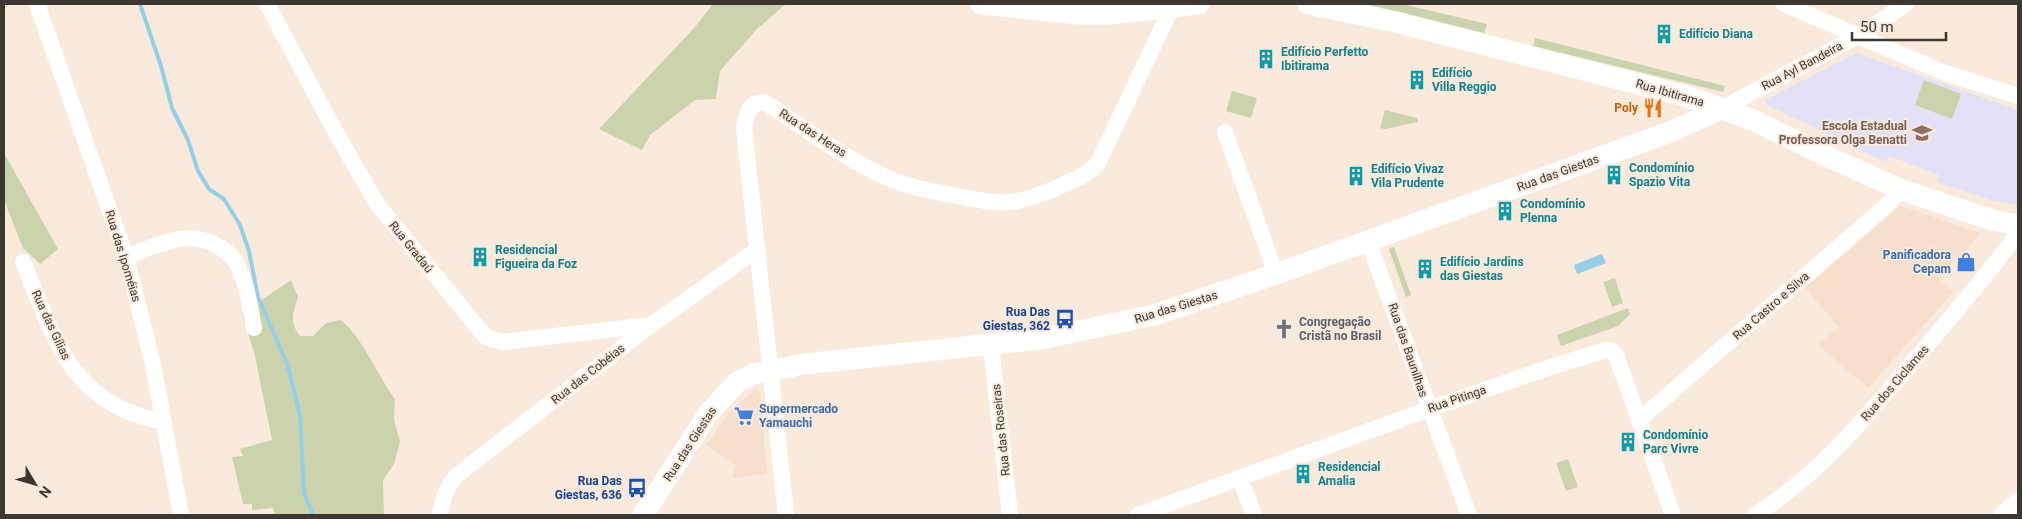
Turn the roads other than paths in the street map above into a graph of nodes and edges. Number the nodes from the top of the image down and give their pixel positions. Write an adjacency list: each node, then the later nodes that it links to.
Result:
1 (37, 4): 19 (street, Rua das Ipoméias)
2 (267, 4): 22 (street, Rua Gradaú)
3 (981, 4): 9 (main road)
4 (1199, 4): 8 (main road)
5 (1315, 4): 12 (main road, Rua Ibitirama)
6 (1784, 4): 10 (street)
7 (1906, 4): 10 (street, Rua Ayl Bandeira)
8 (1172, 7): 9 (main road); 18 (street, Rua das Heras)
9 (1080, 9)
10 (1858, 36): 11 (street); 12 (street, Rua Ayl Bandeira)
11 (2018, 96)
12 (1721, 109): 14 (main road, Rua Ibitirama); 17 (main road, Rua das Giestas)
13 (1225, 132): 21 (street)
14 (1902, 190): 15 (main road, Rua Ibitirama); 27 (street, Rua Castro e Silva)
15 (2018, 225)
16 (2018, 233): 40 (street, Rua dos Ciclames)
17 (1368, 241): 21 (main road, Rua das Giestas); 26 (street, Rua das Baunilhas)
18 (758, 250): 22 (street, Rua das Cobéias); 25 (street, Rua das Heras)
19 (126, 257): 23 (street); 28 (street, Rua das Ipoméias)
20 (23, 262): 28 (street, Rua das Gílias)
21 (1276, 274): 24 (main road, Rua das Giestas)
22 (651, 325): 32 (street, Rua das Cobéias)
23 (254, 328)
24 (991, 344): 25 (main road, Rua das Giestas); 35 (street, Rua das Roseiras)
25 (771, 370): 33 (main road, Rua das Giestas); 34 (street, Rua das Heras)
26 (1429, 409): 27 (street, Rua Pitinga); 29 (street, Rua Pitinga); 38 (street, Rua das Baunilhas)
27 (1639, 420): 39 (street, Rua Pitinga)
28 (164, 422): 31 (street, Rua das Ipoméias)
29 (1240, 478): 36 (street, Rua Pitinga); 37 (street)
30 (2018, 500): 41 (street)
31 (181, 515)
32 (441, 515)
33 (643, 515)
34 (786, 515)
35 (1010, 515)
36 (1138, 515)
37 (1254, 515)
38 (1468, 515)
39 (1673, 515)
40 (1755, 515)
41 (2001, 515)

